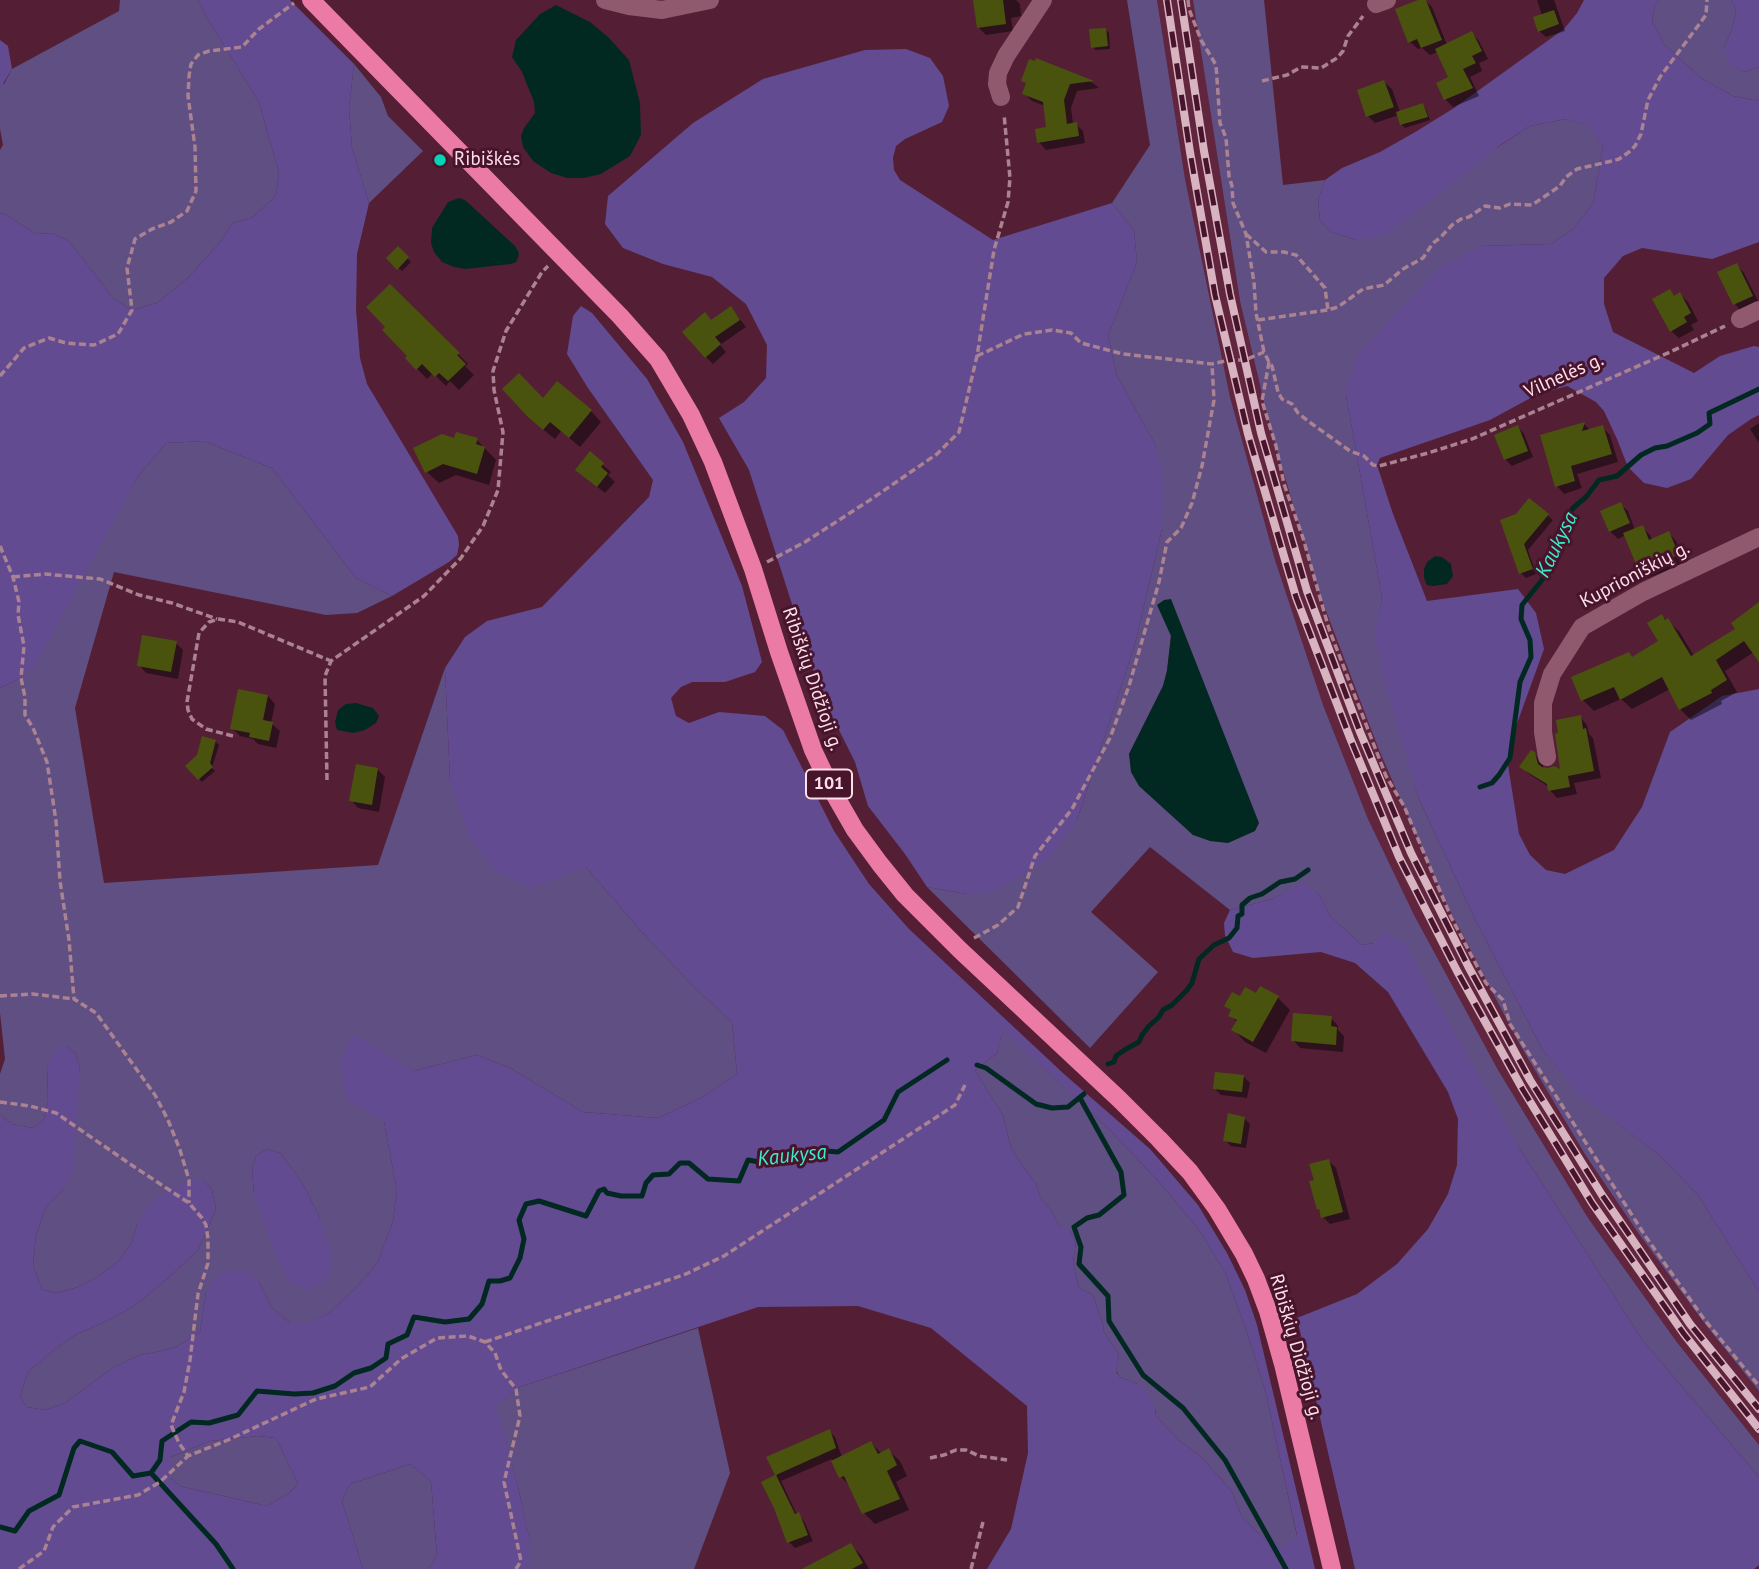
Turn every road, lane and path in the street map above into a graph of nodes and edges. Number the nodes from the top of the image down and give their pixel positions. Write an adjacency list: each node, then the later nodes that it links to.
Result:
1 (298, 0): 21 (path)
2 (311, 0): 12 (main road, Ribiškių Didžioji g. / 101)
3 (606, 0): 4 (street)
4 (710, 0)
5 (1043, 0): 10 (street)
6 (1188, 0): 11 (path)
7 (1707, 0): 13 (path)
8 (1382, 2): 9 (path)
9 (1262, 81)
10 (1001, 97): 18 (path)
11 (1246, 234): 13 (path); 16 (path)
12 (559, 254): 24 (main road, Ribiškių Didžioji g. / 101); 27 (path)
13 (1328, 310): 16 (path)
14 (1759, 310): 15 (street)
15 (1740, 319): 19 (path, Vilnelės g.)
16 (1257, 321): 17 (path)
17 (1264, 352): 19 (path); 20 (path)
18 (977, 356): 20 (path); 24 (path)
19 (1269, 362): 38 (path)
20 (1212, 364): 31 (path)
21 (0, 376)
22 (1759, 537): 29 (street, Kuprioniškių g.)
23 (0, 546): 25 (path)
24 (752, 569): 31 (main road, Ribiškių Didžioji g. / 101)
25 (13, 577): 26 (path); 33 (path)
26 (218, 619): 27 (path); 28 (path)
27 (331, 661): 30 (path)
28 (233, 736)
29 (1547, 757)
30 (327, 780)
31 (960, 950): 46 (main road, Ribiškių Didžioji g. / 101)
32 (0, 996): 33 (path)
33 (74, 999): 36 (path)
34 (965, 1085): 37 (path)
35 (0, 1102): 36 (path)
36 (190, 1203): 39 (path)
37 (485, 1342): 39 (path); 44 (path)
38 (1759, 1386)
39 (188, 1456): 43 (path)
40 (930, 1458): 41 (path)
41 (1007, 1460)
42 (983, 1522): 45 (path)
43 (19, 1569)
44 (516, 1569)
45 (971, 1569)
46 (1332, 1569)

